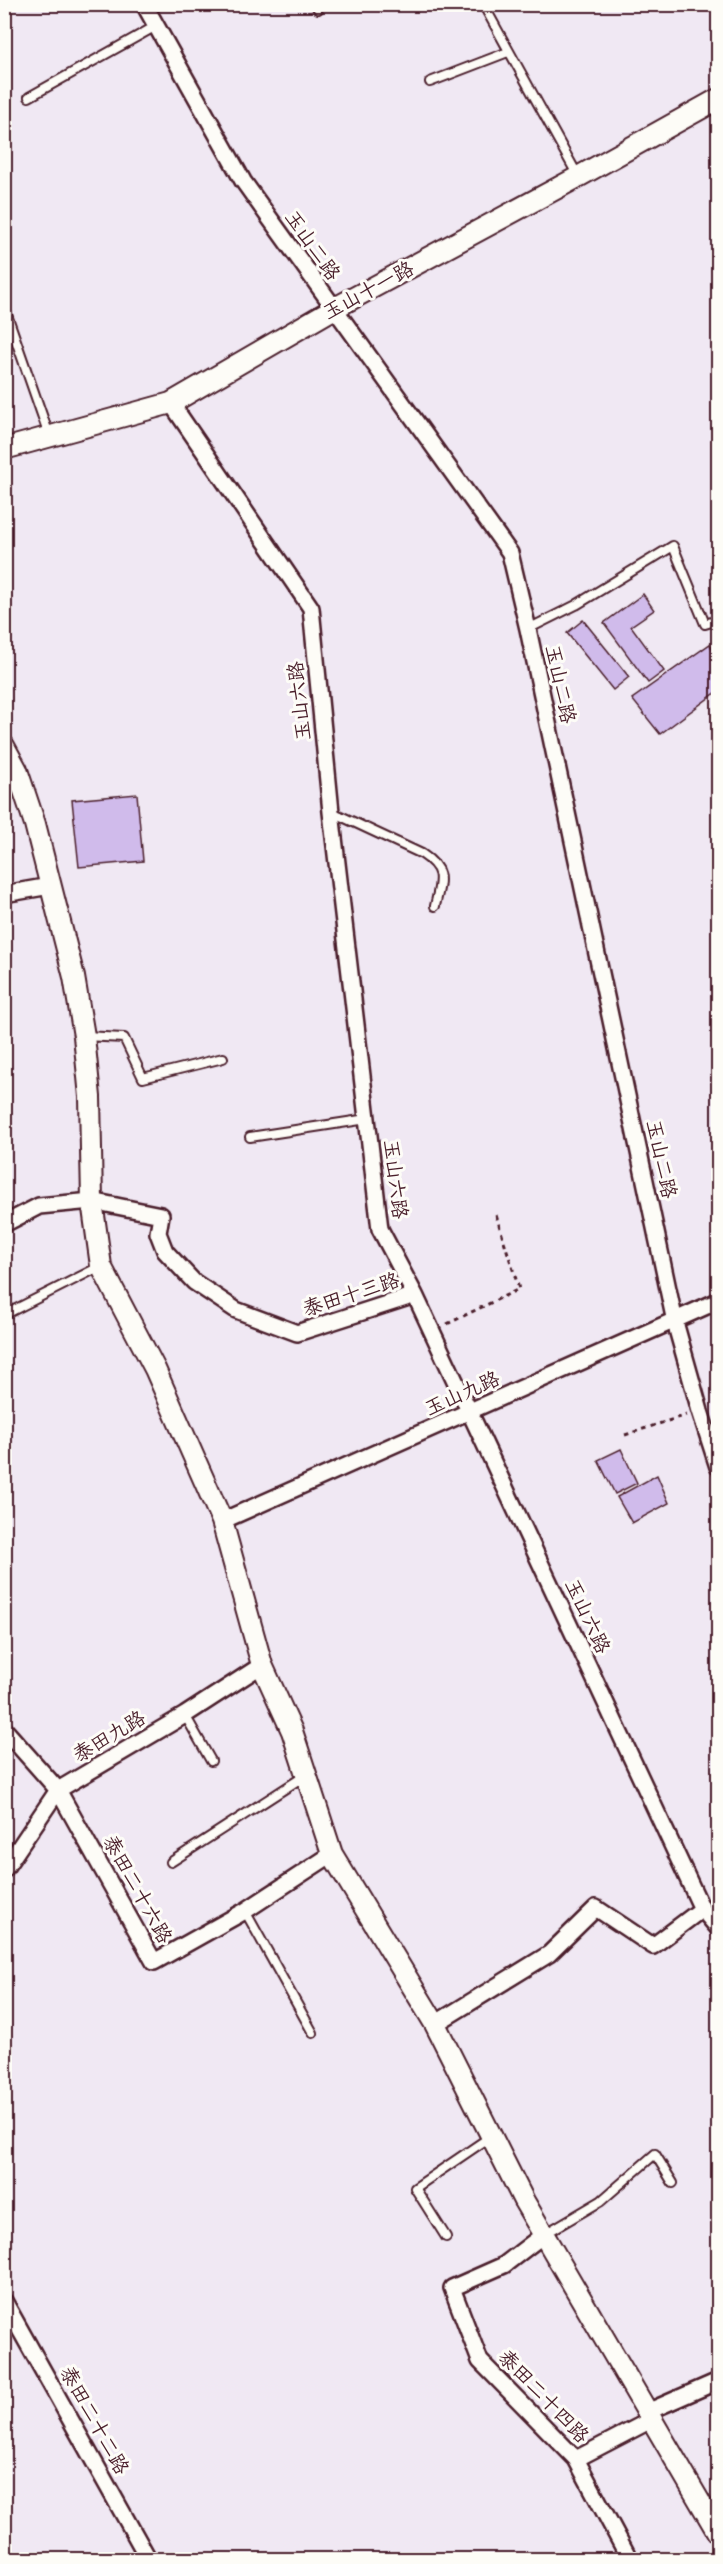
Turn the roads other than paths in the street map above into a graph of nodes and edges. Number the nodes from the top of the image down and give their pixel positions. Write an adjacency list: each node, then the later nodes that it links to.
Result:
1 (144, 4): 3 (street, 玉山二路)
2 (483, 4): 4 (lane)
3 (156, 26): 6 (lane); 10 (street, 玉山二路)
4 (508, 52): 5 (lane); 8 (lane)
5 (430, 82)
6 (29, 97)
7 (718, 99): 8 (street, 玉山十一路)
8 (579, 177): 10 (street, 玉山十一路)
9 (4, 306): 12 (lane)
10 (333, 309): 11 (street, 玉山十一路); 15 (street, 玉山二路)
11 (171, 403): 12 (street, 玉山十一路); 17 (street, 玉山六路)
12 (50, 437): 13 (street, 玉山十一路)
13 (4, 449)
14 (718, 620): 15 (lane)
15 (528, 628): 31 (street, 玉山二路)
16 (4, 746): 18 (street)
17 (331, 812): 20 (lane); 23 (street, 玉山六路)
18 (50, 886): 19 (street); 21 (street)
19 (4, 894)
20 (435, 906)
21 (84, 1036): 22 (lane); 25 (street)
22 (223, 1058)
23 (367, 1119): 24 (lane); 28 (street, 玉山六路)
24 (250, 1137)
25 (92, 1201): 26 (street, 泰田十三路); 27 (street); 28 (street, 泰田十三路)
26 (4, 1224)
27 (101, 1266): 30 (lane); 34 (street)
28 (415, 1295): 32 (street, 玉山六路)
29 (718, 1301): 31 (street, 玉山九路)
30 (4, 1315)
31 (675, 1322): 32 (street, 玉山九路); 33 (street, 玉山二路)
32 (470, 1412): 34 (street, 玉山九路); 44 (street, 玉山六路)
33 (718, 1467)
34 (222, 1521): 35 (street)
35 (262, 1665): 36 (street, 泰田九路); 39 (street)
36 (185, 1715): 38 (lane); 40 (street, 泰田九路)
37 (4, 1729): 40 (street, 泰田二十六路)
38 (211, 1761)
39 (307, 1775): 41 (street); 42 (lane)
40 (58, 1790): 43 (street, 泰田九路); 45 (street, 泰田二十六路)
41 (332, 1854): 45 (street, 泰田二十六路); 47 (street)
42 (171, 1862)
43 (4, 1870)
44 (702, 1909): 46 (street, 玉山六路); 47 (street)
45 (245, 1911): 48 (lane)
46 (718, 1928)
47 (435, 2024): 49 (street)
48 (313, 2033)
49 (490, 2137): 51 (street); 52 (lane)
50 (673, 2183): 51 (lane)
51 (543, 2235): 55 (street); 56 (street, 泰田二十四路)
52 (446, 2237)
53 (4, 2301): 58 (street, 泰田二十二路)
54 (718, 2381): 55 (street)
55 (649, 2416): 56 (street); 57 (street)
56 (576, 2460): 59 (street, 泰田二十四路)
57 (718, 2533)
58 (148, 2559)
59 (630, 2559)

